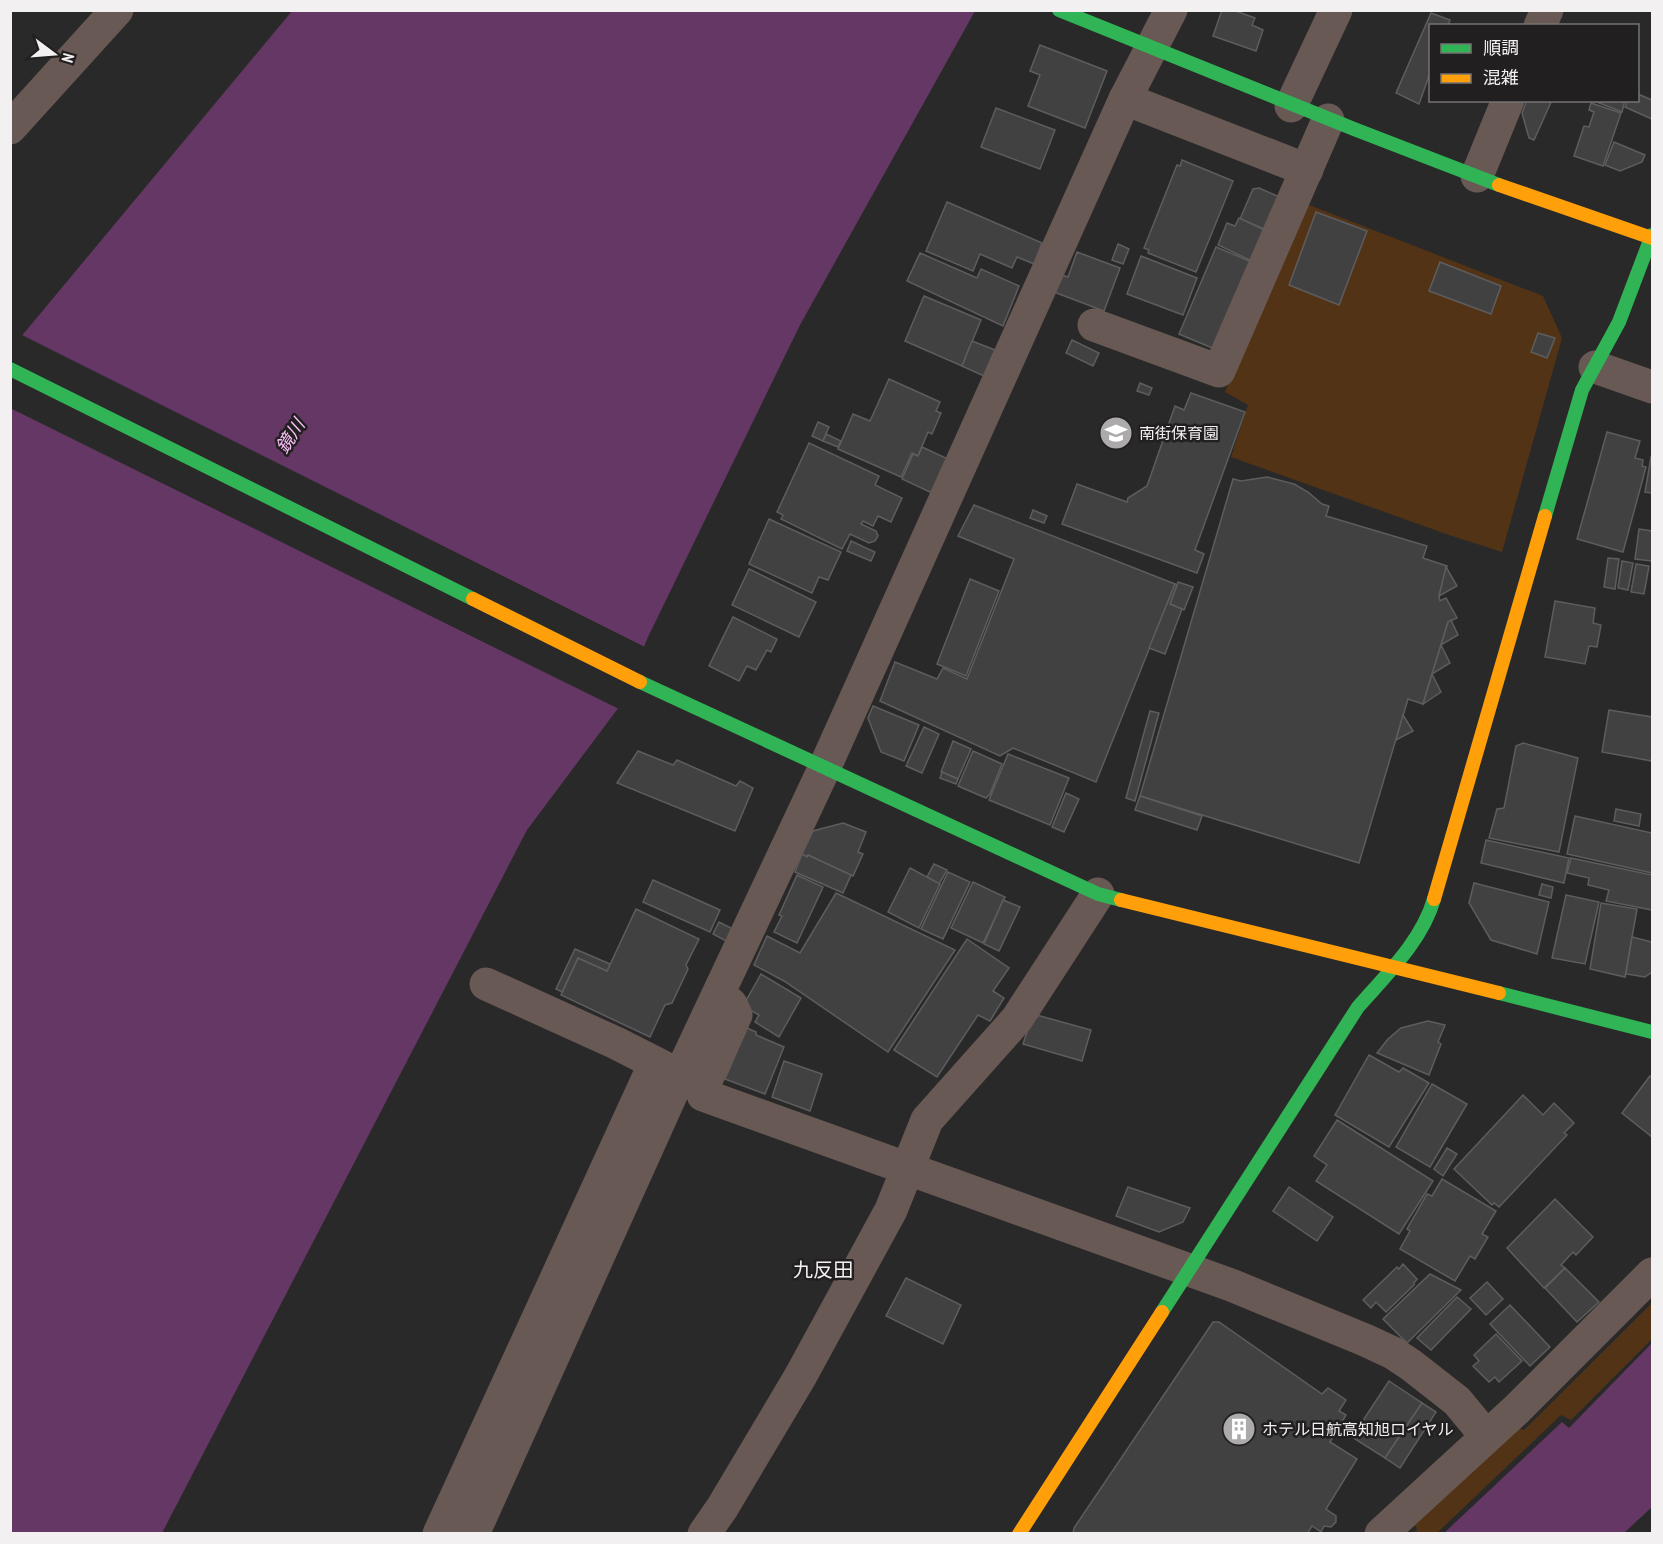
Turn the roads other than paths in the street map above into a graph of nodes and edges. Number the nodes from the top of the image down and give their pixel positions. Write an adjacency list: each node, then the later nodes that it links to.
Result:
1 (117, 10): 12 (street)
2 (1059, 10): 7 (street)
3 (1171, 10): 7 (street)
4 (1336, 10): 9 (street)
5 (1547, 10): 6 (street)
6 (1541, 24)
7 (1151, 47): 9 (street); 10 (street)
8 (1507, 102): 14 (street)
9 (1291, 106): 11 (street)
10 (1120, 110): 13 (street); 20 (street)
11 (1328, 120): 13 (street); 14 (street)
12 (10, 128)
13 (1307, 170): 16 (street)
14 (1477, 176): 15 (street)
15 (1652, 237): 17 (street)
16 (1094, 325)
17 (1595, 367): 19 (street); 22 (street)
18 (10, 369): 20 (street)
19 (1653, 387)
20 (824, 769): 21 (street); 24 (street)
21 (1098, 894): 22 (street); 27 (street)
22 (1394, 966): 25 (street); 28 (street)
23 (486, 984): 26 (street)
24 (718, 995): 26 (street); 27 (street)
25 (1653, 1032)
26 (668, 1069): 31 (street); 32 (street)
27 (907, 1167): 28 (street); 33 (street)
28 (1188, 1271): 30 (street); 34 (street)
29 (1653, 1274): 30 (street)
30 (1486, 1436): 35 (street)
31 (439, 1533)
32 (473, 1533)
33 (704, 1533)
34 (1019, 1533)
35 (1381, 1533)

